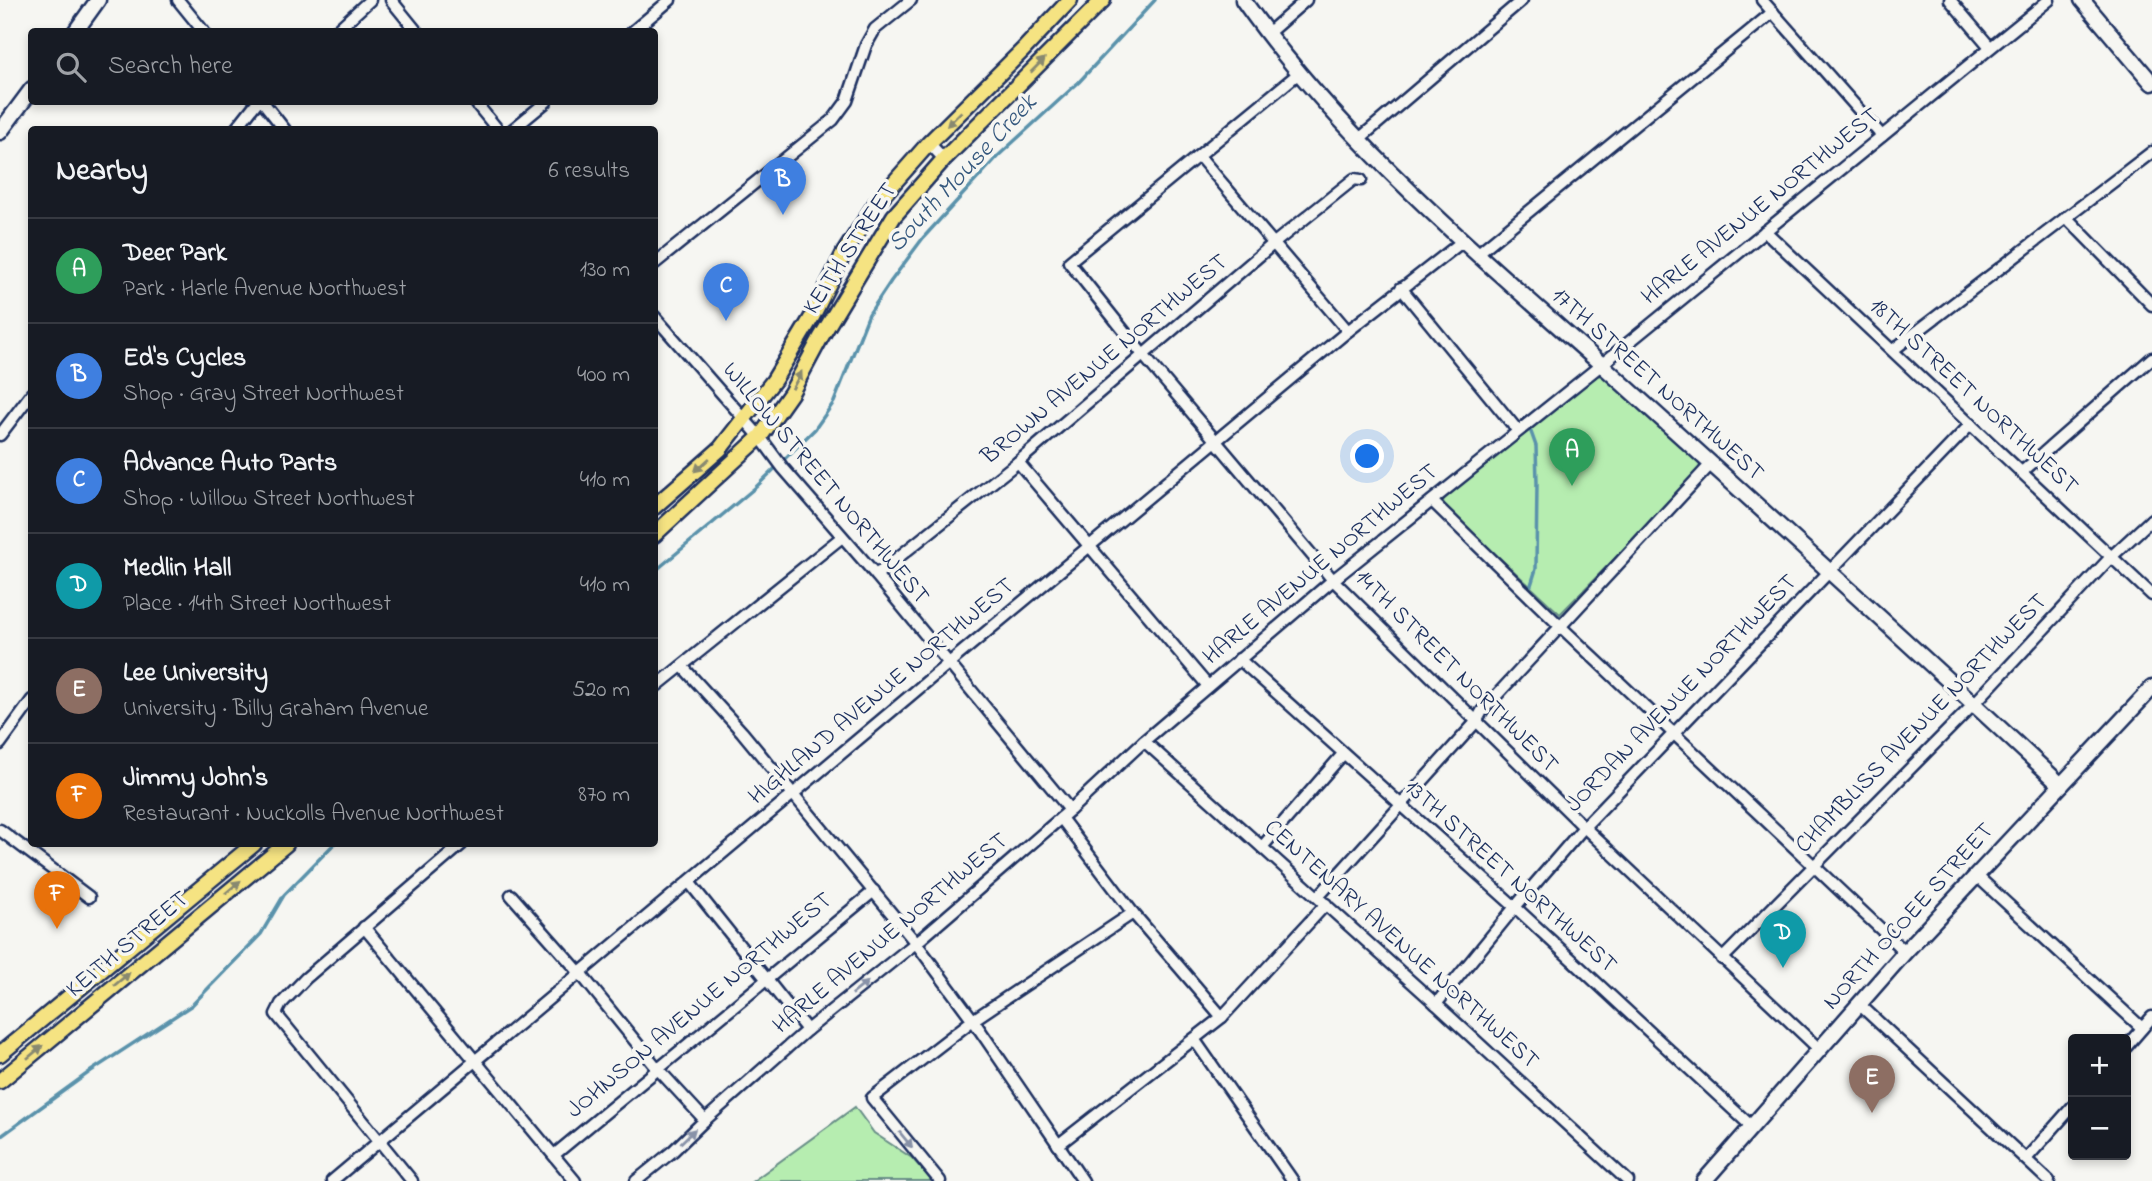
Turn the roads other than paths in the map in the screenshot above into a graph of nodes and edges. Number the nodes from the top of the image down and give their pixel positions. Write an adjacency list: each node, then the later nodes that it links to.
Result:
1 (98, 0): 17 (street)
2 (178, 0): 18 (street)
3 (370, 0): 19 (street)
4 (391, 0): 20 (street)
5 (670, 0): 21 (street)
6 (911, 0): 48 (street)
7 (1070, 0): 38 (main road, KEITH STREET, one-way to 38)
8 (1103, 0): 41 (main road, KEITH STREET, one-way to 8)
9 (1243, 0): 22 (street, 17TH STREET NORTHWEST)
10 (1306, 0): 22 (street)
11 (1522, 0): 37 (street)
12 (1762, 0): 16 (street)
13 (1950, 0): 23 (street)
14 (2049, 0): 23 (street, HARLE AVENUE NORTHWEST)
15 (2082, 0): 25 (street)
16 (1773, 12): 36 (street); 47 (street)
17 (78, 28)
18 (201, 28)
19 (339, 28)
20 (414, 28)
21 (637, 28)
22 (1267, 34): 24 (street, 17TH STREET NORTHWEST)
23 (1990, 47): 36 (street, HARLE AVENUE NORTHWEST)
24 (1299, 73): 37 (street, 17TH STREET NORTHWEST); 40 (street)
25 (2152, 83)
26 (28, 94): 35 (street)
27 (255, 105): 31 (street)
28 (265, 105): 32 (street)
29 (477, 105): 33 (street)
30 (542, 105): 34 (street)
31 (238, 126)
32 (282, 126)
33 (495, 126)
34 (517, 126)
35 (1, 129)
36 (1882, 135): 44 (street, HARLE AVENUE NORTHWEST)
37 (1358, 140): 45 (street, 17TH STREET NORTHWEST)
38 (929, 143): 41 (street); 58 (main road, KEITH STREET)
39 (2152, 152): 43 (street)
40 (1199, 156): 46 (street); 54 (street, 14TH STREET NORTHWEST)
41 (944, 159): 62 (main road, KEITH STREET, one-way to 41)
42 (1361, 180): 46 (street, BROWN AVENUE NORTHWEST)
43 (2066, 217): 50 (street); 53 (street)
44 (1765, 231): 53 (street, 18TH STREET NORTHWEST); 56 (street, HARLE AVENUE NORTHWEST)
45 (1463, 241): 47 (street, 17TH STREET NORTHWEST); 49 (street, HIGHLAND AVENUE NORTHWEST)
46 (1273, 244): 52 (street); 54 (street, BROWN AVENUE NORTHWEST)
47 (1477, 254): 56 (street, 17TH STREET NORTHWEST)
48 (658, 261)
49 (1401, 288): 52 (street, HIGHLAND AVENUE NORTHWEST); 60 (street)
50 (2152, 305)
51 (658, 321): 58 (street, WILLOW STREET NORTHWEST)
52 (1348, 331): 63 (street, HIGHLAND AVENUE NORTHWEST)
53 (1893, 351): 59 (street, 18TH STREET NORTHWEST)
54 (1144, 356): 63 (street, 14TH STREET NORTHWEST); 64 (street, BROWN AVENUE NORTHWEST)
55 (2152, 358): 66 (street)
56 (1601, 365): 60 (street, HARLE AVENUE NORTHWEST); 65 (street, 17TH STREET NORTHWEST)
57 (28, 398): 61 (street)
58 (744, 418): 62 (street, WILLOW STREET NORTHWEST); 68 (main road, KEITH STREET, one-way to 68)
59 (1971, 424): 66 (street, 18TH STREET NORTHWEST); 74 (street, JORDAN AVENUE NORTHWEST)
60 (1518, 431): 67 (street, HARLE AVENUE NORTHWEST)
61 (0, 436)
62 (760, 437): 70 (main road, KEITH STREET); 71 (street, WILLOW STREET NORTHWEST)
63 (1216, 442): 72 (street, HIGHLAND AVENUE NORTHWEST); 76 (street, 14TH STREET NORTHWEST)
64 (1018, 462): 72 (street); 75 (street, BROWN AVENUE NORTHWEST)
65 (1711, 464): 74 (street, 17TH STREET NORTHWEST); 78 (street)
66 (2022, 472): 73 (street, 18TH STREET NORTHWEST)
67 (1432, 501): 76 (street, HARLE AVENUE NORTHWEST); 78 (street)
68 (658, 503)
69 (2152, 519): 73 (street, CHAMBLISS AVENUE NORTHWEST)
70 (658, 532)
71 (842, 537): 75 (street, WILLOW STREET NORTHWEST); 81 (street)
72 (1090, 546): 80 (street, HIGHLAND AVENUE NORTHWEST); 83 (street)
73 (2111, 557): 77 (street, 18TH STREET NORTHWEST); 85 (street, CHAMBLISS AVENUE NORTHWEST)
74 (1829, 569): 85 (street, 17TH STREET NORTHWEST); 88 (street, JORDAN AVENUE NORTHWEST)
75 (876, 575): 80 (street, WILLOW STREET NORTHWEST)
76 (1333, 580): 79 (street, HARLE AVENUE NORTHWEST); 87 (street, 14TH STREET NORTHWEST)
77 (2152, 595)
78 (1561, 627): 87 (street); 88 (street)
79 (1239, 659): 83 (street, HARLE AVENUE NORTHWEST); 91 (street, 13TH STREET NORTHWEST)
80 (949, 663): 93 (street, HIGHLAND AVENUE NORTHWEST); 95 (street, WILLOW STREET NORTHWEST)
81 (682, 666): 82 (street); 93 (street)
82 (658, 685)
83 (1208, 686): 89 (street, HARLE AVENUE NORTHWEST)
84 (2152, 688): 92 (street, NORTH OCOEE STREET)
85 (1974, 704): 92 (street, 17TH STREET NORTHWEST); 103 (street, CHAMBLISS AVENUE NORTHWEST)
86 (28, 706): 90 (street)
87 (1476, 722): 94 (street); 97 (street, 14TH STREET NORTHWEST)
88 (1673, 733): 97 (street, JORDAN AVENUE NORTHWEST); 103 (street)
89 (1144, 741): 95 (street, HARLE AVENUE NORTHWEST); 102 (street, CENTENARY AVENUE NORTHWEST)
90 (0, 744)
91 (1343, 754): 94 (street, 13TH STREET NORTHWEST); 102 (street)
92 (2061, 785): 104 (street, NORTH OCOEE STREET)
93 (793, 795): 105 (street, HIGHLAND AVENUE NORTHWEST); 106 (street)
94 (1400, 806): 109 (street); 110 (street, 13TH STREET NORTHWEST)
95 (1070, 810): 96 (street, HARLE AVENUE NORTHWEST)
96 (1061, 818): 111 (street); 115 (street, HARLE AVENUE NORTHWEST)
97 (1584, 827): 110 (street, JORDAN AVENUE NORTHWEST); 117 (street, 14TH STREET NORTHWEST)
98 (0, 830): 108 (street)
99 (250, 847): 112 (main road, KEITH STREET)
100 (282, 847): 114 (main road, KEITH STREET, one-way to 100)
101 (459, 847): 113 (street)
102 (1262, 847): 109 (street, CENTENARY AVENUE NORTHWEST)
103 (1813, 866): 116 (street); 117 (street, CHAMBLISS AVENUE NORTHWEST)
104 (1977, 876): 116 (street, NORTH OCOEE STREET); 125 (street)
105 (689, 882): 118 (street, HIGHLAND AVENUE NORTHWEST); 119 (street)
106 (873, 891): 115 (street); 119 (street, JOHNSON AVENUE NORTHWEST)
107 (511, 895): 118 (street)
108 (89, 897)
109 (1322, 901): 120 (street, CENTENARY AVENUE NORTHWEST); 122 (street)
110 (1515, 907): 120 (street, JORDAN AVENUE NORTHWEST); 136 (street, 13TH STREET NORTHWEST)
111 (1133, 913): 122 (street); 124 (street)
112 (168, 915): 114 (main road); 130 (main road, KEITH STREET)
113 (364, 928): 131 (street); 137 (street)
114 (181, 930): 133 (main road, KEITH STREET, one-way to 114)
115 (916, 943): 124 (street); 126 (street, HARLE AVENUE NORTHWEST, one-way to 115)
116 (1905, 952): 121 (street, NORTH OCOEE STREET)
117 (1722, 959): 129 (street, 14TH STREET NORTHWEST)
118 (580, 973): 131 (street, HIGHLAND AVENUE NORTHWEST); 132 (street)
119 (767, 978): 126 (street); 132 (street, JOHNSON AVENUE NORTHWEST)
120 (1436, 1003): 148 (street, CENTENARY AVENUE NORTHWEST)
121 (1859, 1004): 129 (street, NORTH OCOEE STREET); 140 (street)
122 (1222, 1017): 127 (street)
123 (2152, 1017): 125 (street)
124 (973, 1020): 138 (street); 145 (street, one-way to 145)
125 (2143, 1028): 128 (street)
126 (807, 1030): 135 (street, HARLE AVENUE NORTHWEST)
127 (1194, 1039): 138 (street); 147 (street)
128 (2131, 1041)
129 (1819, 1049): 136 (street, NORTH OCOEE STREET)
130 (0, 1054)
131 (475, 1060): 137 (street, HIGHLAND AVENUE NORTHWEST); 139 (street)
132 (657, 1069): 135 (street); 139 (street, JOHNSON AVENUE NORTHWEST)
133 (0, 1081)
134 (2068, 1112): 140 (street)
135 (705, 1120): 144 (street, HARLE AVENUE NORTHWEST, one-way to 135)
136 (1751, 1126): 149 (street, NORTH OCOEE STREET)
137 (379, 1140): 141 (street, HIGHLAND AVENUE NORTHWEST); 142 (street)
138 (1058, 1145): 146 (street)
139 (554, 1155): 143 (street)
140 (2026, 1159): 150 (street)
141 (332, 1181)
142 (412, 1181)
143 (575, 1181)
144 (636, 1181)
145 (940, 1181)
146 (1083, 1181)
147 (1293, 1181)
148 (1628, 1181)
149 (1704, 1181)
150 (2049, 1181)

